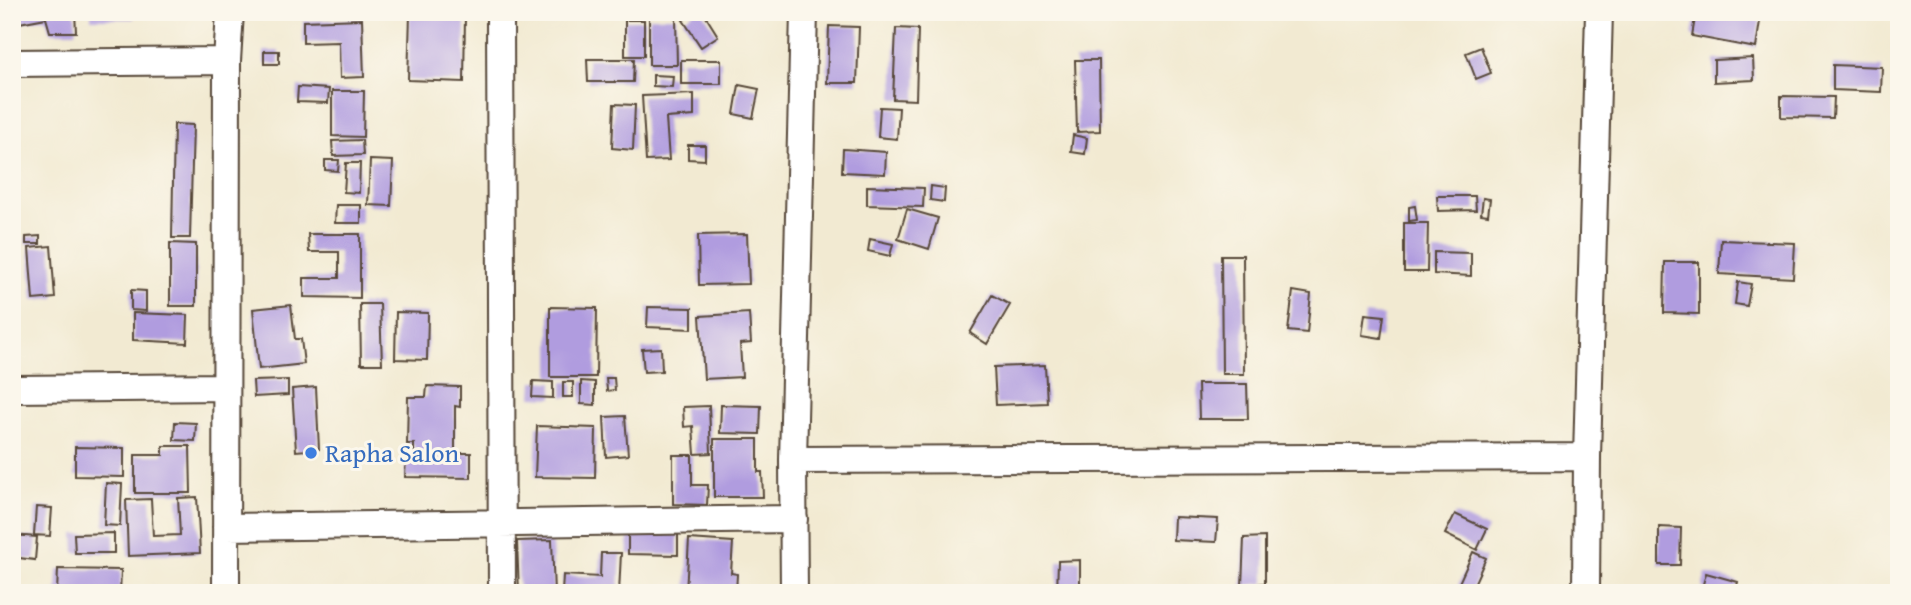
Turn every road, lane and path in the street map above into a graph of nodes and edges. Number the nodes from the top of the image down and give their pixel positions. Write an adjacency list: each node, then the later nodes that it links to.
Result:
1 (230, 12): 5 (street)
2 (500, 12): 12 (street)
3 (804, 12): 10 (street)
4 (1600, 12): 9 (street)
5 (227, 61): 6 (street); 7 (street)
6 (12, 63)
7 (226, 387): 8 (street); 13 (street)
8 (12, 389)
9 (1587, 457): 10 (street); 17 (street)
10 (793, 460): 11 (street)
11 (794, 519): 12 (street); 16 (street)
12 (500, 523): 13 (street); 15 (street)
13 (226, 527): 14 (street)
14 (226, 593)
15 (502, 593)
16 (794, 593)
17 (1586, 593)

